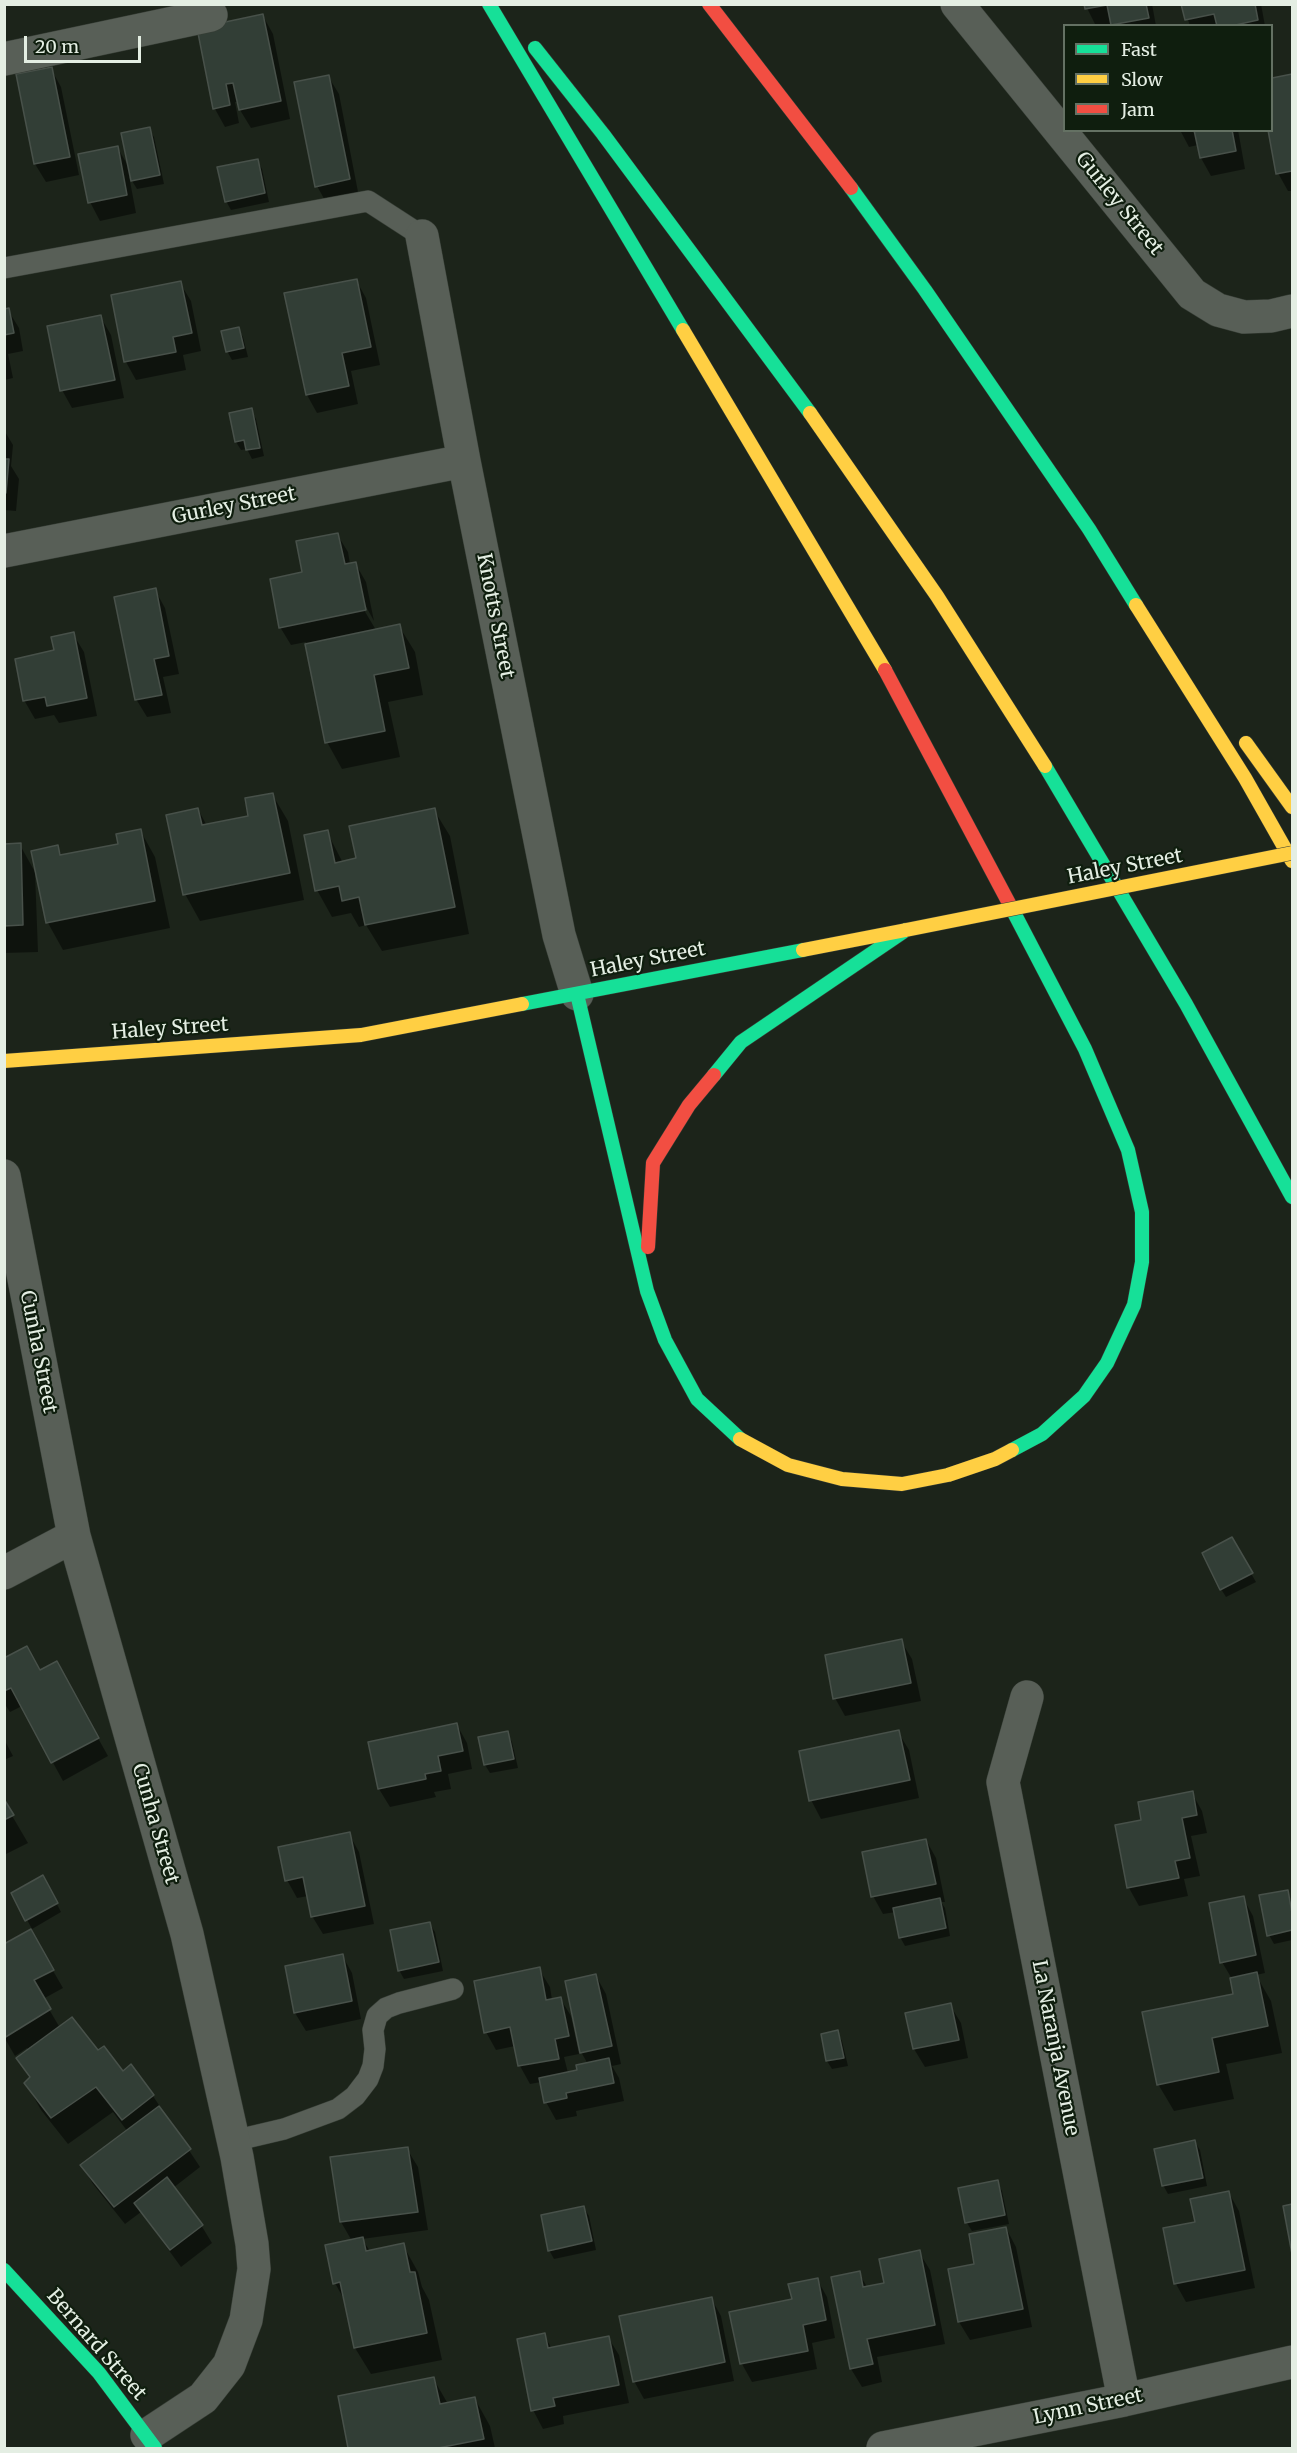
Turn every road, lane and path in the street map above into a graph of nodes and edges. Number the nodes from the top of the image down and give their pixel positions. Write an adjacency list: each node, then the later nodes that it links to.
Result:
1 (489, 4): 23 (main road)
2 (500, 4): 22 (main road)
3 (709, 4): 11 (main road)
4 (957, 4): 9 (street, Gurley Street)
5 (211, 15): 6 (street)
6 (4, 59)
7 (422, 236): 8 (lane); 10 (street, Knotts Street)
8 (4, 268)
9 (1293, 311)
10 (464, 461): 12 (street, Gurley Street); 19 (street, Knotts Street)
11 (1089, 529): 13 (main road); 17 (main road)
12 (4, 551)
13 (1201, 682)
14 (1236, 730): 15 (main road)
15 (1293, 807)
16 (1293, 853): 18 (main road, Haley Street, bridge)
17 (1293, 861)
18 (906, 930): 19 (main road, Haley Street); 23 (main road)
19 (577, 994): 20 (main road, Haley Street); 23 (main road)
20 (4, 1061)
21 (4, 1176): 24 (street, Cunha Street)
22 (1293, 1197)
23 (647, 1291)
24 (74, 1536): 25 (street); 28 (street, Cunha Street)
25 (4, 1573)
26 (1027, 1697): 31 (street, La Naranja Avenue)
27 (453, 1989): 28 (lane)
28 (233, 2141): 32 (street, Cunha Street)
29 (4, 2270): 32 (main road, Bernard Street)
30 (1293, 2362): 31 (street, Lynn Street)
31 (1124, 2400): 33 (street, Lynn Street)
32 (151, 2442)
33 (883, 2448)

